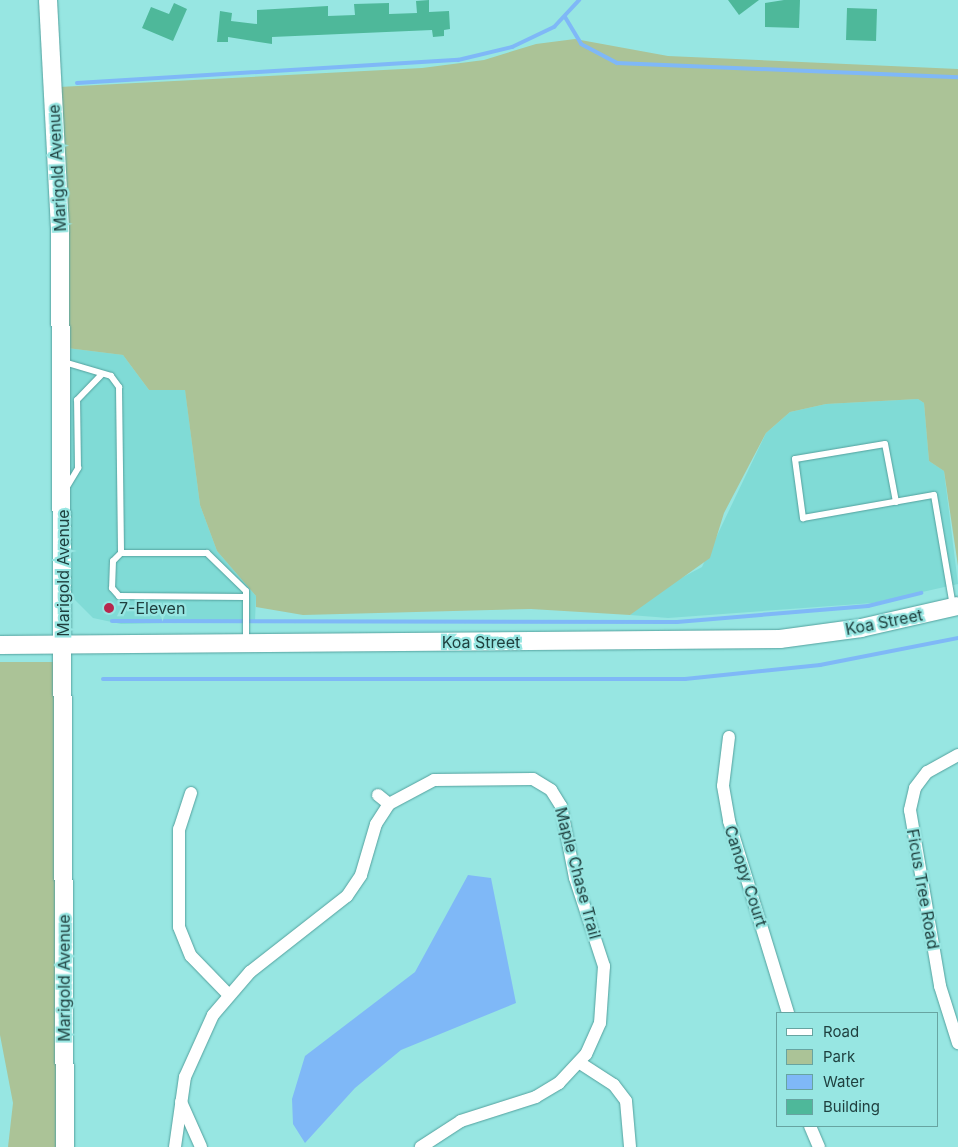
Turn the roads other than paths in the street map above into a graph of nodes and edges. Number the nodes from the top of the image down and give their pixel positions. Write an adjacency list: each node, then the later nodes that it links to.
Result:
1 (48, 0): 2 (main road, Marigold Avenue)
2 (61, 359): 3 (lane); 4 (main road, Marigold Avenue)
3 (100, 375): 4 (lane); 6 (lane)
4 (63, 493): 10 (main road, Marigold Avenue)
5 (896, 502): 5 (lane); 8 (lane)
6 (121, 553): 7 (lane); 7 (lane)
7 (246, 598): 9 (lane)
8 (956, 607): 9 (main road, Koa Street)
9 (246, 643): 10 (main road, Koa Street)
10 (63, 644): 11 (main road, Koa Street); 23 (main road, Marigold Avenue)
11 (0, 645)
12 (729, 737): 18 (street, Canopy Court)
13 (958, 755): 19 (street, Ficus Tree Road)
14 (191, 793): 17 (street)
15 (378, 795): 16 (street)
16 (389, 804): 17 (street, Maple Chase Trail); 20 (street, Maple Chase Trail)
17 (228, 994): 21 (street, Maple Chase Trail)
18 (788, 1012)
19 (958, 1043)
20 (580, 1063): 26 (street, Maple Chase Trail); 27 (street)
21 (180, 1094): 24 (street, Maple Chase Trail); 25 (street)
22 (810, 1127): 28 (street)
23 (65, 1147)
24 (175, 1147)
25 (201, 1147)
26 (421, 1147)
27 (630, 1147)
28 (819, 1147)

